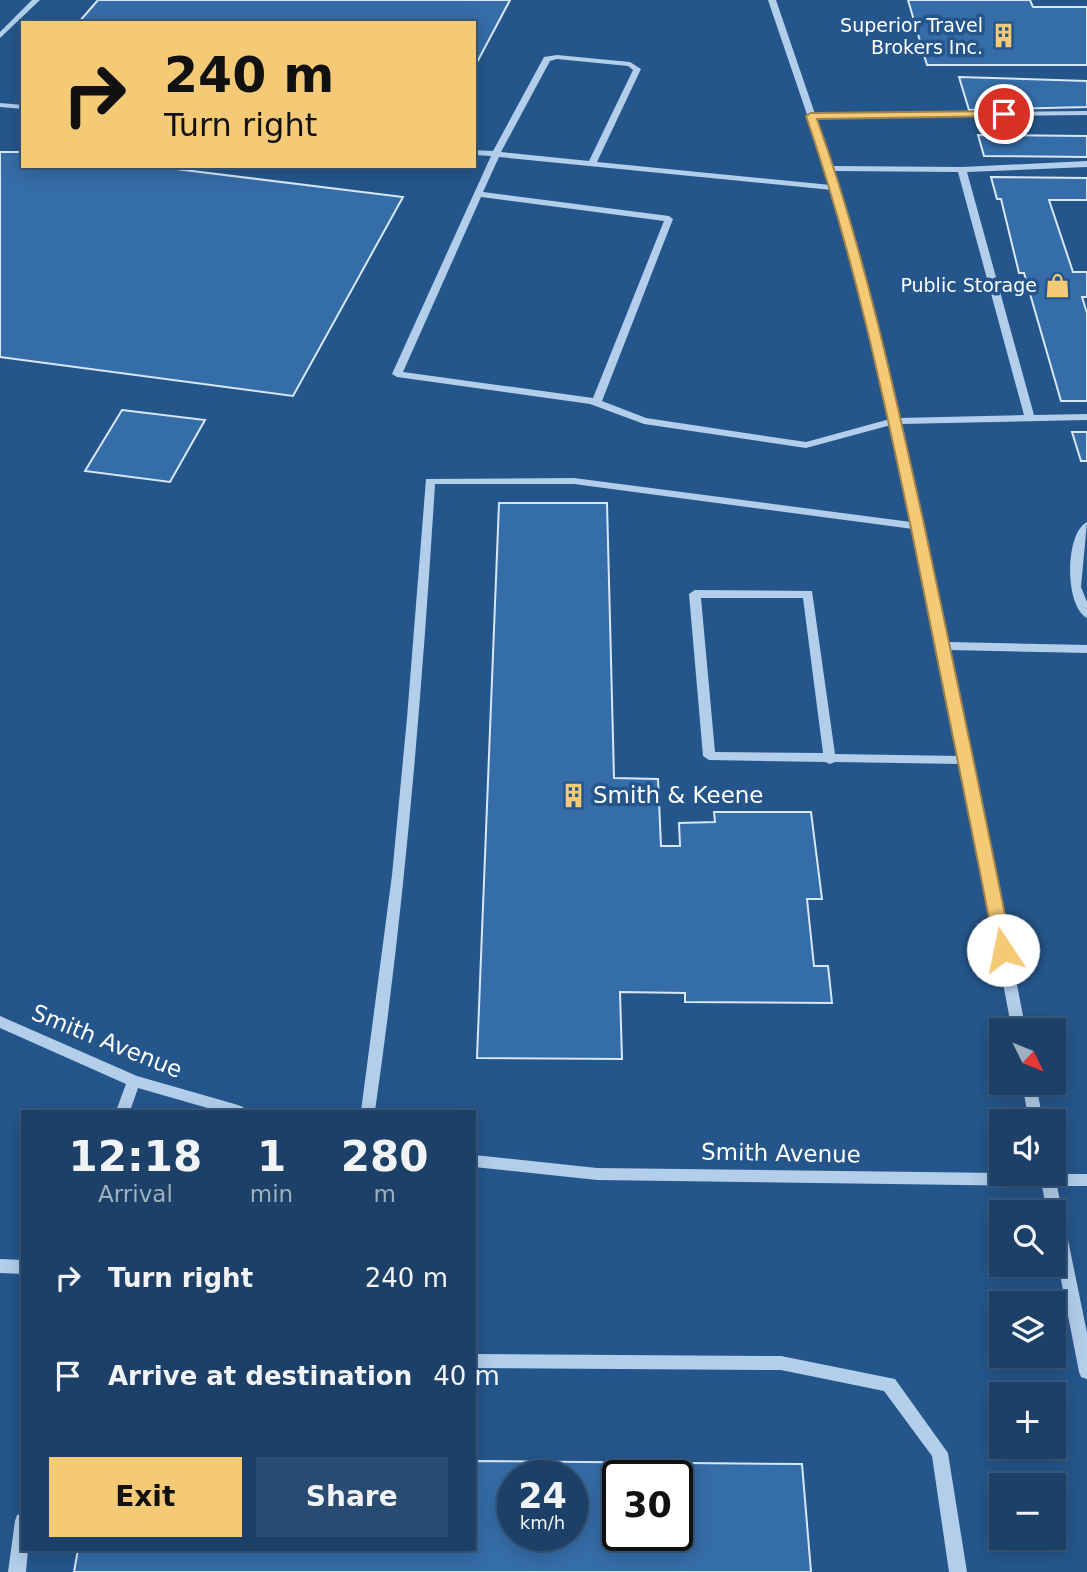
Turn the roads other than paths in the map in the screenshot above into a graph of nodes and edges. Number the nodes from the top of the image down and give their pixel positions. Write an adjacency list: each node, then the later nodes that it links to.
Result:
1 (36, 0): 3 (street)
2 (772, 0): 7 (street)
3 (0, 36)
4 (0, 104): 5 (street)
5 (21, 107)
6 (1087, 113): 7 (street)
7 (811, 116): 12 (street)
8 (476, 152): 9 (street)
9 (496, 154): 10 (street); 10 (street); 15 (street)
10 (592, 164): 14 (street)
11 (1087, 164): 13 (street)
12 (830, 169): 13 (street); 14 (street)
13 (962, 170): 18 (street)
14 (836, 188): 19 (street)
15 (478, 194): 16 (street); 16 (street)
16 (596, 403): 19 (street)
17 (1087, 416): 18 (street)
18 (1030, 418): 19 (street)
19 (895, 421): 20 (street)
20 (916, 526): 23 (street); 32 (street)
21 (1087, 526): 22 (street)
22 (1087, 614)
23 (940, 646): 24 (street); 26 (street)
24 (1087, 649)
25 (830, 760): 25 (street); 26 (street)
26 (967, 760): 27 (street)
27 (1017, 1018)
28 (0, 1022): 29 (street, Smith Avenue)
29 (134, 1081): 30 (street); 31 (street, Smith Avenue)
30 (123, 1110)
31 (235, 1110)
32 (368, 1110)
33 (476, 1161): 34 (street, Smith Avenue)
34 (989, 1177)
35 (1066, 1178): 36 (street, Smith Avenue)
36 (1087, 1180)
37 (1049, 1186): 41 (street)
38 (0, 1266): 39 (street)
39 (21, 1267)
40 (476, 1361): 44 (street)
41 (1087, 1372)
42 (21, 1538): 43 (street)
43 (17, 1572)
44 (958, 1572)

